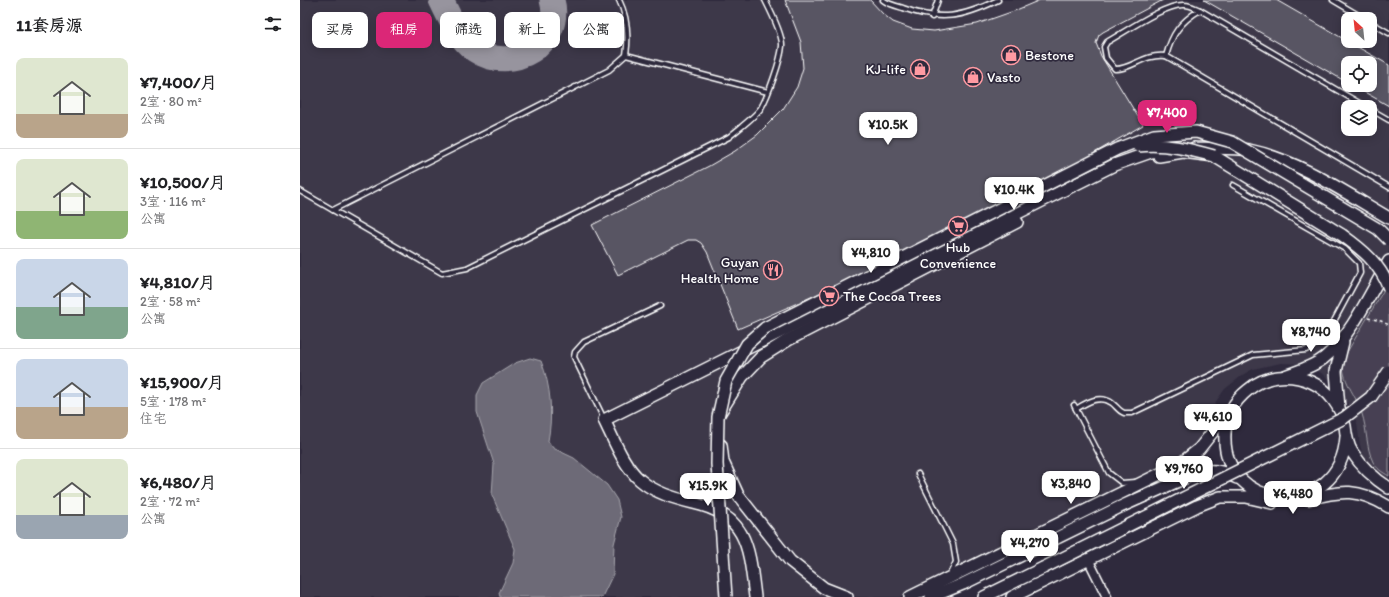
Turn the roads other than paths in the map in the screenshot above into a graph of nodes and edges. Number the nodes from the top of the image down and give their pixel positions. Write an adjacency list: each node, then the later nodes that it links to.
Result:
1 (619, 0): 12 (lane)
2 (765, 0): 14 (lane)
3 (883, 0): 9 (lane)
4 (938, 0): 9 (lane)
5 (998, 0): 9 (lane)
6 (1333, 0): 8 (lane)
7 (1200, 10): 13 (lane); 13 (lane); 15 (lane)
8 (1353, 12)
9 (932, 17)
10 (1377, 26): 11 (lane)
11 (1389, 33)
12 (626, 55): 14 (lane); 23 (lane)
13 (1166, 56): 21 (lane)
14 (768, 92): 23 (lane)
15 (1354, 100)
16 (1377, 113): 17 (lane)
17 (1389, 120)
18 (1117, 149): 19 (main road, bridge); 25 (main road, bridge); 36 (main road, bridge)
19 (1214, 156): 27 (main road, bridge); 36 (main road, bridge)
20 (1233, 185): 33 (lane)
21 (1389, 187)
22 (300, 191): 23 (lane)
23 (333, 210)
24 (1389, 218): 37 (main road)
25 (1389, 240)
26 (1389, 261): 29 (main road)
27 (1389, 288)
28 (660, 306): 37 (lane)
29 (1344, 337): 31 (main road); 34 (main road)
30 (1389, 371): 54 (main road, bridge)
31 (1285, 377): 34 (main road); 35 (main road)
32 (1074, 405): 33 (lane)
33 (1076, 409): 40 (lane)
34 (1339, 409): 38 (main road)
35 (1230, 411): 40 (main road); 41 (main road)
36 (718, 417): 49 (main road, bridge); 51 (main road, bridge)
37 (604, 420): 50 (main road)
38 (1346, 437): 42 (main road); 43 (main road)
39 (918, 474): 48 (lane)
40 (1143, 482): 48 (main road)
41 (1250, 487): 44 (main road); 53 (main road)
42 (1389, 488)
43 (1313, 491): 44 (main road); 45 (main road)
44 (1267, 495): 45 (main road)
45 (1291, 503): 46 (main road); 47 (main road)
46 (1389, 507)
47 (1088, 559): 55 (main road); 56 (street)
48 (948, 578): 52 (main road)
49 (726, 597)
50 (755, 597)
51 (847, 597)
52 (910, 597)
53 (931, 597)
54 (984, 597)
55 (1012, 597)
56 (1107, 597)

